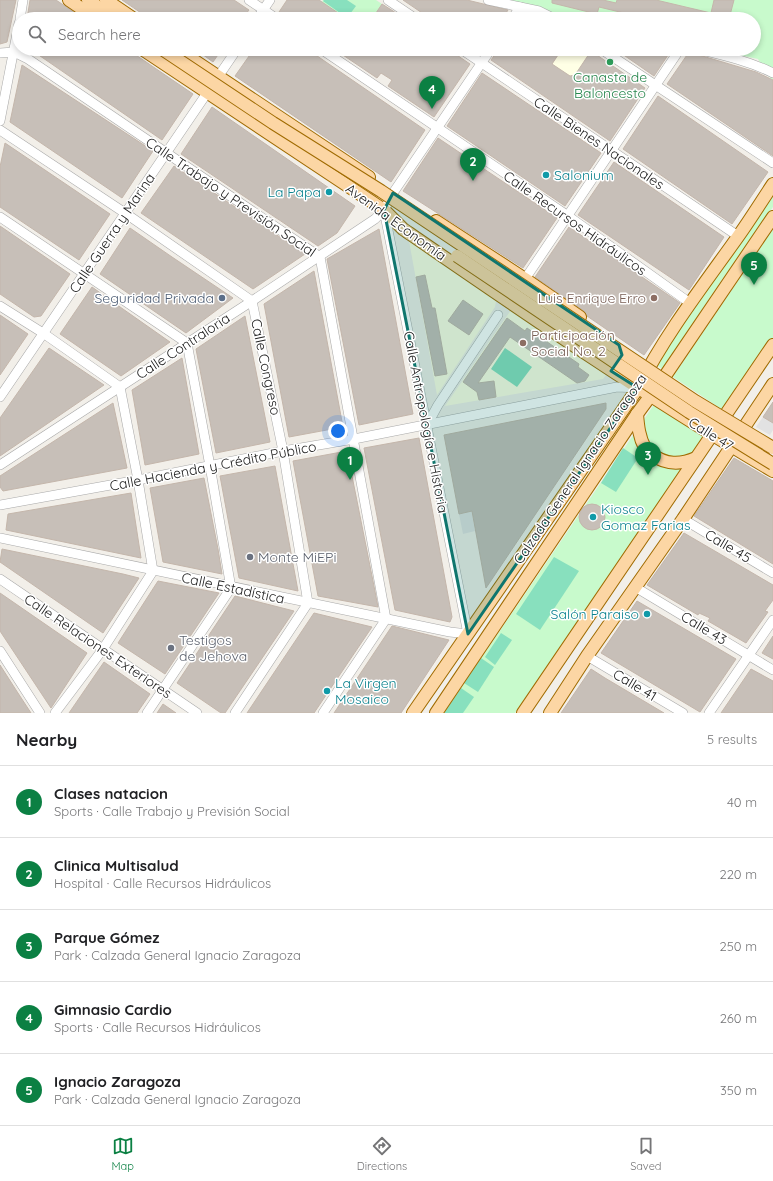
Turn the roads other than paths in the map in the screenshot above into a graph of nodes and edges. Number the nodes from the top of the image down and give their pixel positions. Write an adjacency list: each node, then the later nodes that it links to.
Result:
1 (23, 0): 12 (street)
2 (69, 0): 13 (main road)
3 (88, 0): 14 (main road)
4 (101, 0): 15 (main road)
5 (106, 0): 16 (main road)
6 (249, 0): 11 (street)
7 (270, 0): 11 (street)
8 (388, 0): 18 (street)
9 (488, 0): 10 (street)
10 (520, 7): 19 (street); 20 (street)
11 (263, 10): 17 (street)
12 (21, 12)
13 (87, 12)
14 (113, 12)
15 (118, 12)
16 (119, 12)
17 (266, 12)
18 (406, 12)
19 (517, 12)
20 (541, 12)
21 (12, 52): 22 (street)
22 (0, 53)
23 (13, 56): 41 (street)
24 (22, 56): 45 (street, Calle Trabajo y Previsión Social)
25 (152, 56): 40 (main road, Avenida Economía)
26 (172, 56): 82 (main road, bridge)
27 (178, 56): 38 (main road)
28 (187, 56): 38 (main road, Avenida Economía)
29 (231, 56): 38 (street, Calle Guerra y Marina)
30 (331, 56): 42 (street, Calle Recursos Hidráulicos)
31 (472, 56): 36 (street, Calle Bienes Nacionales)
32 (486, 56): 36 (street)
33 (612, 56): 39 (street)
34 (675, 56): 39 (street)
35 (723, 56): 37 (street)
36 (482, 63): 42 (street); 44 (street, Calle Bienes Nacionales)
37 (773, 73)
38 (217, 77): 40 (street, Calle Guerra y Marina); 48 (main road, Avenida Economía)
39 (656, 85): 44 (street); 46 (street)
40 (206, 93): 45 (street, Calle Guerra y Marina); 49 (main road, Avenida Economía)
41 (0, 121)
42 (437, 128): 48 (street); 51 (street, Calle Recursos Hidráulicos)
43 (0, 130): 50 (street, Calle Congreso)
44 (611, 151): 51 (street); 54 (street, Calle Bienes Nacionales)
45 (166, 153): 50 (street, Calle Guerra y Marina); 55 (street, Calle Trabajo y Previsión Social)
46 (773, 163)
47 (773, 184): 54 (main road, Calzada General Ignacio Zaragoza)
48 (393, 193): 49 (street); 57 (main road, Avenida Economía)
49 (384, 210): 55 (street, Calle Contraloria); 67 (main road, Avenida Economía); 76 (street, Calle Antropología e Historia); 87 (main road, bridge)
50 (125, 214): 56 (street, Calle Guerra y Marina); 58 (street, Calle Congreso)
51 (568, 216): 57 (street); 59 (street, Calle Recursos Hidráulicos)
52 (0, 217): 56 (street)
53 (773, 217): 68 (main road, Calzada General Ignacio Zaragoza)
54 (738, 236): 59 (main road, Calzada General Ignacio Zaragoza)
55 (320, 257): 58 (street, Calle Contraloria); 79 (street, Calle Trabajo y Previsión Social)
56 (84, 274): 62 (street, Calle Guerra y Marina); 63 (street)
57 (525, 279): 64 (main road, Avenida Economía)
58 (252, 301): 63 (street, Calle Contraloria); 83 (street, Calle Congreso)
59 (690, 303): 66 (main road, Calzada General Ignacio Zaragoza)
60 (0, 306): 62 (street)
61 (498, 315): 76 (street)
62 (44, 334): 70 (street); 73 (street, Calle Guerra y Marina)
63 (187, 343): 70 (street, Calle Contraloria); 86 (street)
64 (620, 344): 66 (main road, Avenida Economía); 67 (main road)
65 (773, 345): 75 (main road)
66 (650, 365): 68 (main road, Avenida Economía); 71 (main road, Calzada General Ignacio Zaragoza)
67 (606, 367): 71 (main road, Avenida Economía)
68 (665, 376): 72 (main road, Calzada General Ignacio Zaragoza); 75 (main road, Calle 47)
69 (773, 384): 77 (main road)
70 (120, 387): 85 (street, Calle Contraloria); 88 (street)
71 (638, 388): 72 (main road, Avenida Economía); 76 (street, Calle Hacienda y Crédito Público); 100 (main road, Calzada General Ignacio Zaragoza)
72 (650, 396): 74 (main road, Calzada General Ignacio Zaragoza); 78 (main road, Calle 47)
73 (0, 397)
74 (637, 414): 84 (main road); 114 (main road, Calzada General Ignacio Zaragoza)
75 (726, 414): 77 (main road, Calle 47); 78 (main road)
76 (427, 425): 79 (street, Calle Hacienda y Crédito Público); 100 (street, Calle Antropología e Historia)
77 (745, 425): 80 (main road, Calle 47); 81 (main road)
78 (712, 434): 81 (main road, Calle 47); 84 (main road)
79 (354, 440): 83 (street, Calle Hacienda y Crédito Público); 98 (street, Calle Trabajo y Previsión Social)
80 (773, 441): 87 (main road)
81 (731, 446): 87 (main road, Calle 47); 90 (main road)
82 (773, 448)
83 (283, 451): 86 (street, Calle Hacienda y Crédito Público); 97 (street, Calle Congreso)
84 (696, 458): 115 (main road)
85 (0, 465)
86 (210, 466): 88 (street, Calle Hacienda y Crédito Público); 96 (street)
87 (770, 466)
88 (138, 480): 89 (street, Calle Hacienda y Crédito Público); 92 (street)
89 (0, 505)
90 (683, 519): 93 (street, Calle 45); 95 (main road)
91 (0, 538): 92 (street, Calle Estadística)
92 (153, 571): 96 (street, Calle Estadística); 101 (street)
93 (773, 573)
94 (0, 579): 101 (street, Calle Relaciones Exteriores)
95 (635, 587): 103 (street, Calle 43); 104 (main road)
96 (231, 588): 97 (street, Calle Estadística); 106 (street)
97 (308, 603): 98 (street, Calle Estadística); 111 (street)
98 (386, 619): 100 (street, Calle Estadística); 112 (street)
99 (773, 620): 103 (street)
100 (468, 634): 113 (main road, Calzada General Ignacio Zaragoza)
101 (103, 649): 106 (street, Calle Relaciones Exteriores); 108 (street)
102 (0, 652): 107 (street)
103 (749, 655): 105 (street, Calle 43); 118 (street)
104 (588, 656): 116 (main road); 117 (street, Calle 41)
105 (773, 670)
106 (163, 690): 109 (street); 110 (street, Calle Relaciones Exteriores)
107 (40, 713)
108 (55, 713)
109 (147, 713)
110 (197, 713)
111 (235, 713)
112 (323, 713)
113 (413, 713)
114 (436, 713)
115 (523, 713)
116 (550, 713)
117 (683, 713)
118 (709, 713)

